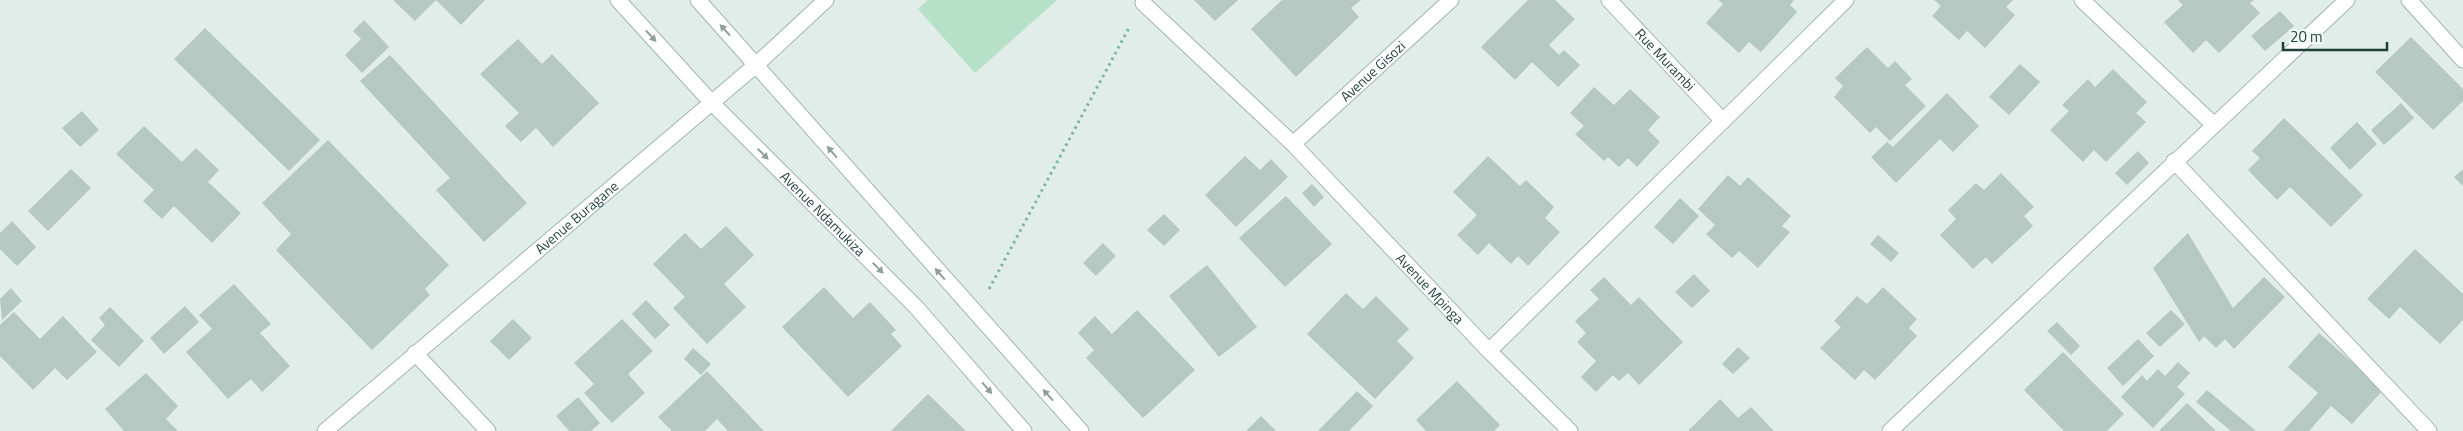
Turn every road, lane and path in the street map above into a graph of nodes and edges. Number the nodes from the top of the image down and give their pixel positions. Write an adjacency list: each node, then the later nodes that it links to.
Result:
1 (618, 0): 13 (street, Avenue Ndamukiza, one-way to 13)
2 (698, 0): 12 (street, one-way to 2)
3 (826, 0): 12 (street, Avenue Buragane)
4 (1451, 0): 16 (street, Avenue Gisozi)
5 (1609, 0): 14 (street, Rue Murambi)
6 (1846, 0): 14 (street)
7 (2082, 0): 15 (street)
8 (2347, 0): 15 (street)
9 (2409, 0): 11 (street)
10 (1143, 3): 16 (street, Avenue Mpinga); 18 (path)
11 (2463, 60)
12 (756, 65): 13 (street, Avenue Buragane); 18 (street, one-way to 12)
13 (711, 102): 20 (street, Avenue Buragane); 23 (street, Avenue Ndamukiza, one-way to 23)
14 (1723, 121): 19 (street)
15 (2214, 124): 17 (street)
16 (1293, 144): 19 (street, Avenue Mpinga)
17 (2174, 161): 26 (street); 27 (street)
18 (976, 314): 24 (street, one-way to 18)
19 (1489, 351): 25 (street, Avenue Mpinga)
20 (415, 353): 21 (street, Avenue Buragane); 22 (street)
21 (325, 431)
22 (488, 431)
23 (1024, 431)
24 (1081, 431)
25 (1570, 431)
26 (1890, 431)
27 (2430, 431)

